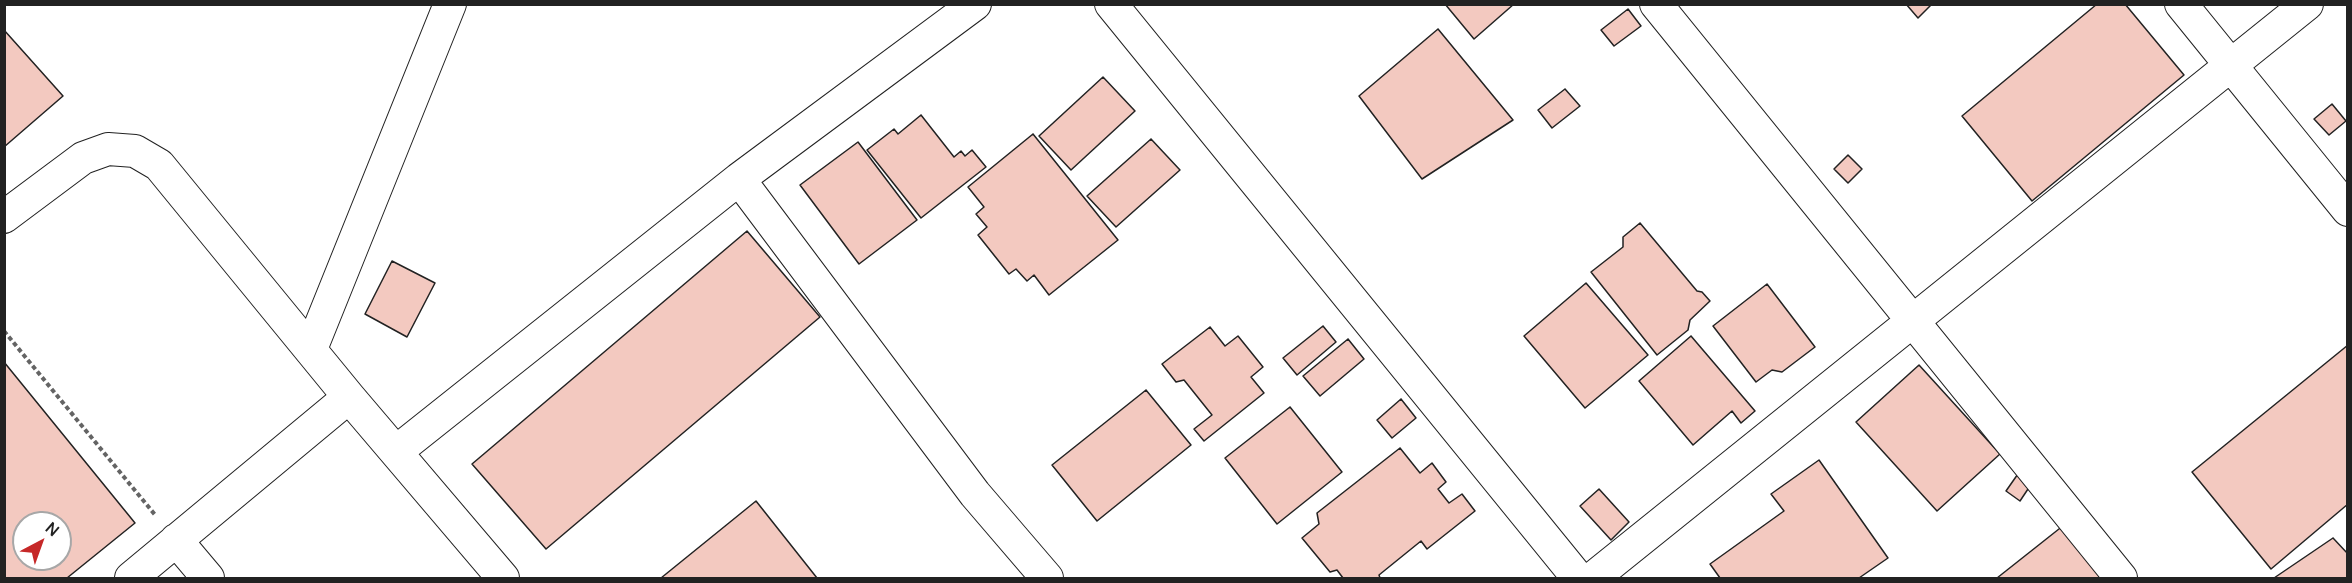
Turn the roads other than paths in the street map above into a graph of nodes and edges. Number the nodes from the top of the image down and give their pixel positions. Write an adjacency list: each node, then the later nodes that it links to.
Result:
1 (450, 4): 12 (street)
2 (975, 4): 8 (street)
3 (1111, 4): 20 (street)
4 (1656, 4): 11 (street)
5 (2181, 4): 7 (street)
6 (2307, 4): 7 (street)
7 (2231, 67): 9 (street); 11 (street)
8 (739, 179): 14 (street); 19 (street)
9 (2348, 210)
10 (4, 217): 12 (street)
11 (1913, 323): 21 (street); 22 (street)
12 (311, 349): 13 (street)
13 (349, 397): 14 (street); 15 (street)
14 (397, 451): 18 (street)
15 (177, 540): 16 (street); 17 (street)
16 (131, 579)
17 (208, 579)
18 (503, 579)
19 (1047, 579)
20 (1578, 579)
21 (1593, 579)
22 (2121, 579)

